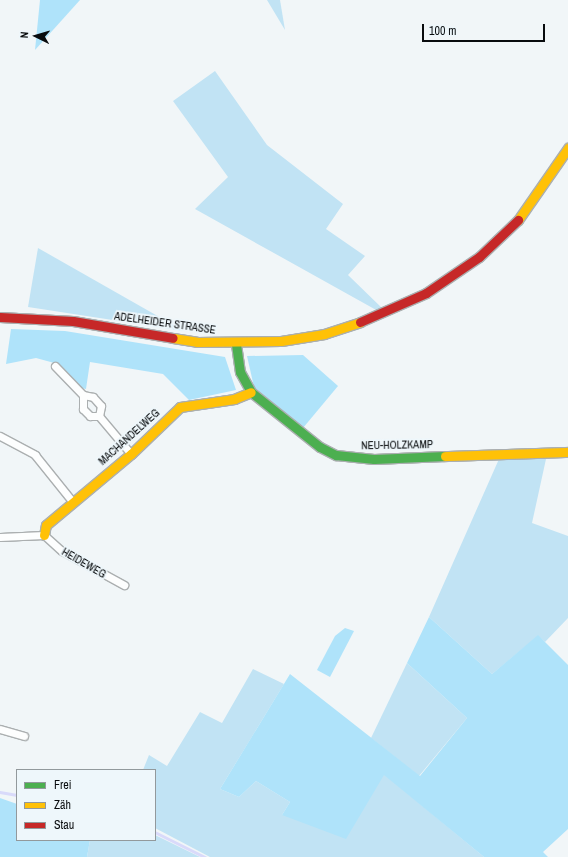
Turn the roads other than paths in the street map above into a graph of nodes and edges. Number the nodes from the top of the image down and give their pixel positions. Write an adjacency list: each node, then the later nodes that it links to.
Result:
1 (568, 148): 3 (street, ADELHEIDER STRASSE)
2 (0, 317): 3 (street, ADELHEIDER STRASSE)
3 (236, 344): 5 (street, NEU-HOLZKAMP)
4 (56, 366): 6 (street)
5 (251, 392): 9 (street, NEU-HOLZKAMP); 10 (street, MACHANDELWEG)
6 (83, 395): 7 (street); 7 (street)
7 (99, 416): 10 (street)
8 (0, 436): 11 (street)
9 (568, 452)
10 (131, 454): 11 (street, MACHANDELWEG)
11 (72, 501): 12 (street, MACHANDELWEG)
12 (44, 535): 13 (street); 14 (street, HEIDEWEG)
13 (0, 537)
14 (124, 585)
15 (0, 729): 16 (street)
16 (24, 736)

